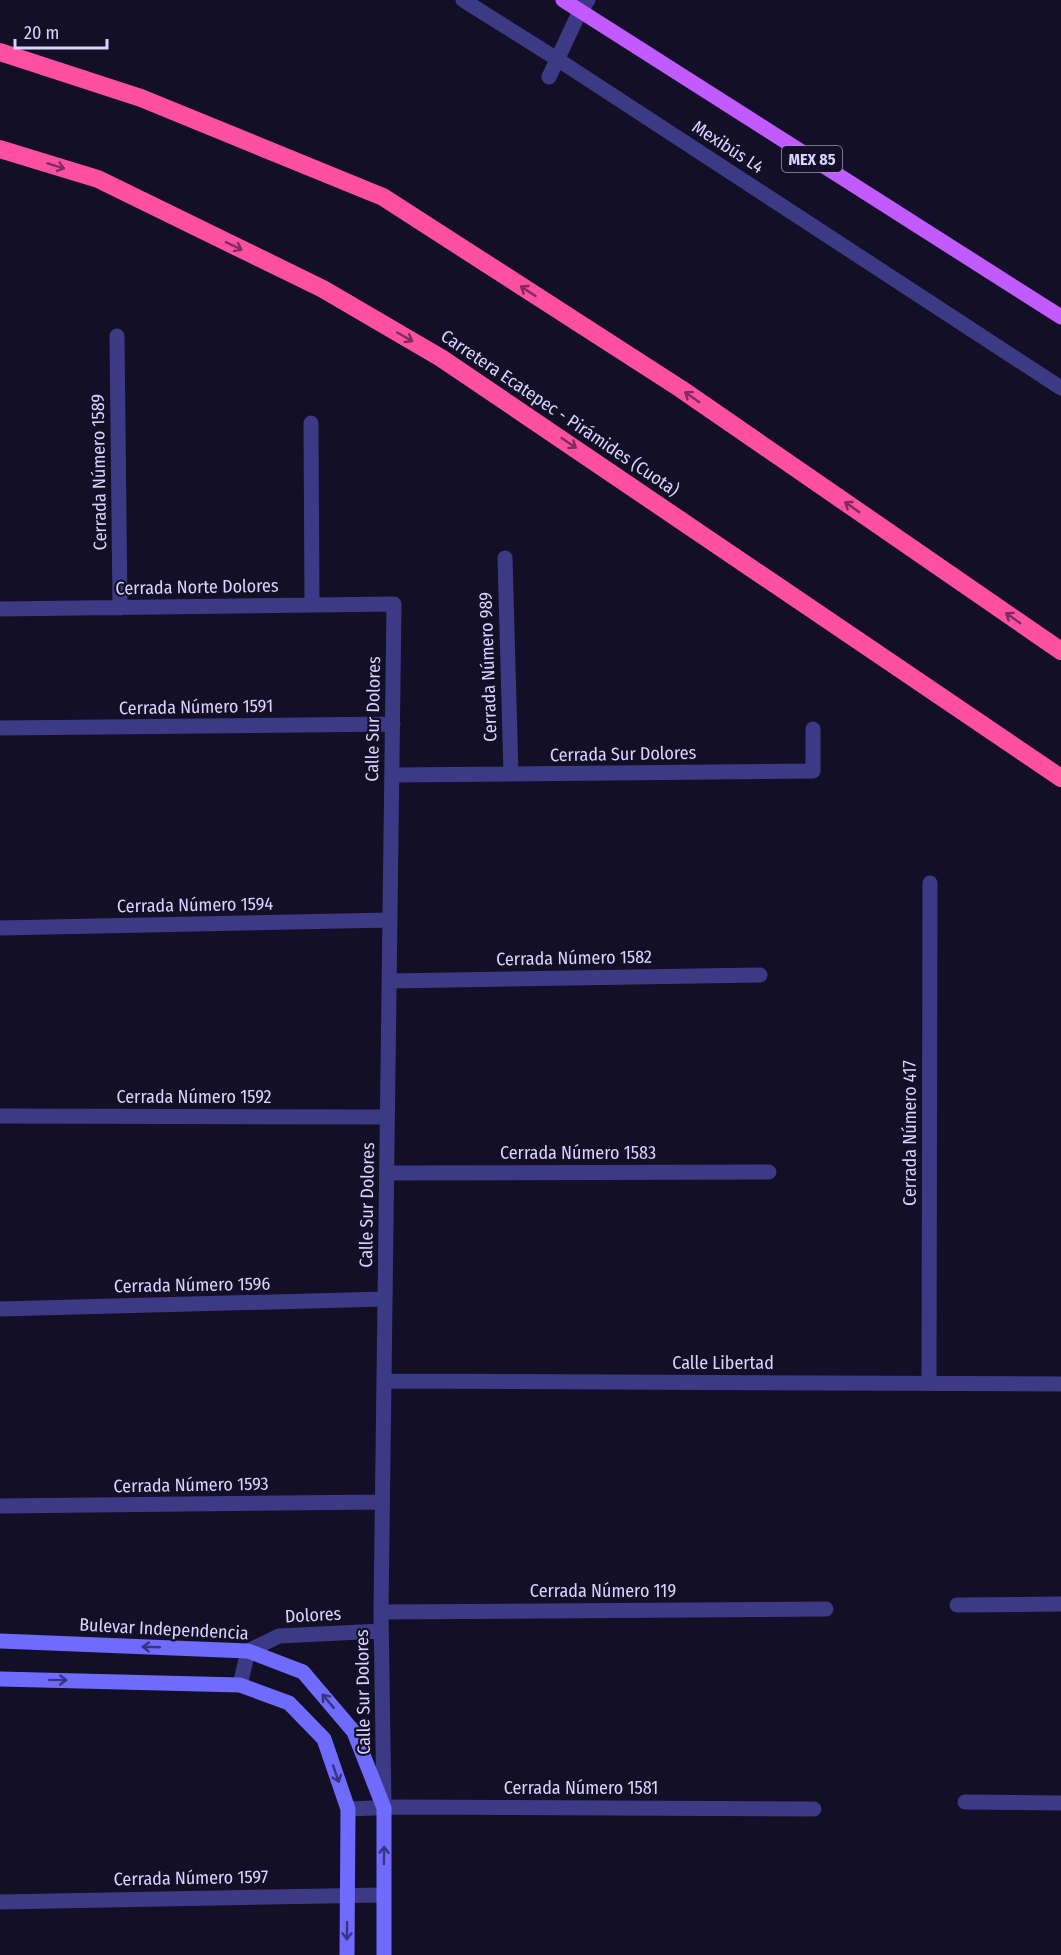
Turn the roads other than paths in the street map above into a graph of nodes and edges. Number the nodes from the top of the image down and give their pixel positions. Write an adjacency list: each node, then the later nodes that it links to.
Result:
1 (463, 0): 5 (street, Mexibús L4)
2 (563, 0): 3 (main road, MEX 85)
3 (584, 5): 5 (street); 8 (main road, MEX 85)
4 (0, 52): 17 (highway, one-way to 4)
5 (557, 59): 6 (street); 10 (street, Mexibús L4)
6 (549, 77)
7 (0, 149): 23 (highway, Carretera Ecatepec - Pirámides (Cuota), one-way to 23)
8 (1061, 317)
9 (117, 336): 15 (street, Cerrada Número 1589)
10 (1061, 387)
11 (311, 423): 14 (street)
12 (505, 558): 21 (street, Cerrada Número 989)
13 (394, 604): 14 (street, Cerrada Norte Dolores); 18 (street, Calle Sur Dolores)
14 (312, 605): 15 (street, Cerrada Norte Dolores)
15 (120, 608): 16 (street, Cerrada Norte Dolores)
16 (0, 609)
17 (1061, 651)
18 (393, 724): 19 (street, Cerrada Número 1591); 22 (street, Calle Sur Dolores)
19 (0, 728)
20 (813, 729): 21 (street, Cerrada Sur Dolores)
21 (511, 774): 22 (street, Cerrada Sur Dolores)
22 (392, 775): 25 (street, Calle Sur Dolores)
23 (1061, 778)
24 (930, 883): 36 (street, Cerrada Número 417)
25 (390, 920): 26 (street, Cerrada Número 1594); 28 (street, Calle Sur Dolores)
26 (0, 928)
27 (760, 975): 28 (street, Cerrada Número 1582)
28 (389, 981): 30 (street, Calle Sur Dolores)
29 (0, 1116): 30 (street, Cerrada Número 1592)
30 (387, 1117): 32 (street, Calle Sur Dolores)
31 (769, 1172): 32 (street, Cerrada Número 1583)
32 (387, 1173): 33 (street, Calle Sur Dolores)
33 (385, 1299): 34 (street, Cerrada Número 1596); 35 (street, Calle Sur Dolores)
34 (0, 1309)
35 (384, 1381): 36 (street, Calle Libertad); 38 (street, Calle Sur Dolores)
36 (929, 1383): 37 (street, Calle Libertad)
37 (1061, 1384)
38 (382, 1502): 39 (street, Cerrada Número 1593); 43 (street, Calle Sur Dolores)
39 (0, 1506)
40 (1061, 1604): 41 (street)
41 (957, 1605)
42 (826, 1609): 43 (street, Cerrada Número 119)
43 (381, 1612): 44 (street, Calle Sur Dolores)
44 (381, 1631): 46 (street, Dolores); 51 (street, Calle Sur Dolores)
45 (0, 1641): 46 (street, Bulevar Independencia, one-way to 45)
46 (248, 1651): 48 (street); 51 (street, Bulevar Independencia, one-way to 46)
47 (0, 1679): 48 (street, one-way to 48)
48 (240, 1685): 52 (street, one-way to 52)
49 (965, 1802): 50 (street)
50 (1061, 1803)
51 (384, 1808): 52 (street, Cerrada Número 1581); 53 (street, Cerrada Número 1581); 55 (street, Bulevar Independencia, one-way to 51)
52 (348, 1809): 54 (street)
53 (814, 1809)
54 (347, 1895): 55 (street, Cerrada Número 1597); 56 (street, Cerrada Número 1597); 57 (street, one-way to 57)
55 (383, 1895): 58 (street, Bulevar Independencia)
56 (0, 1902)
57 (347, 1955)
58 (384, 1955)

